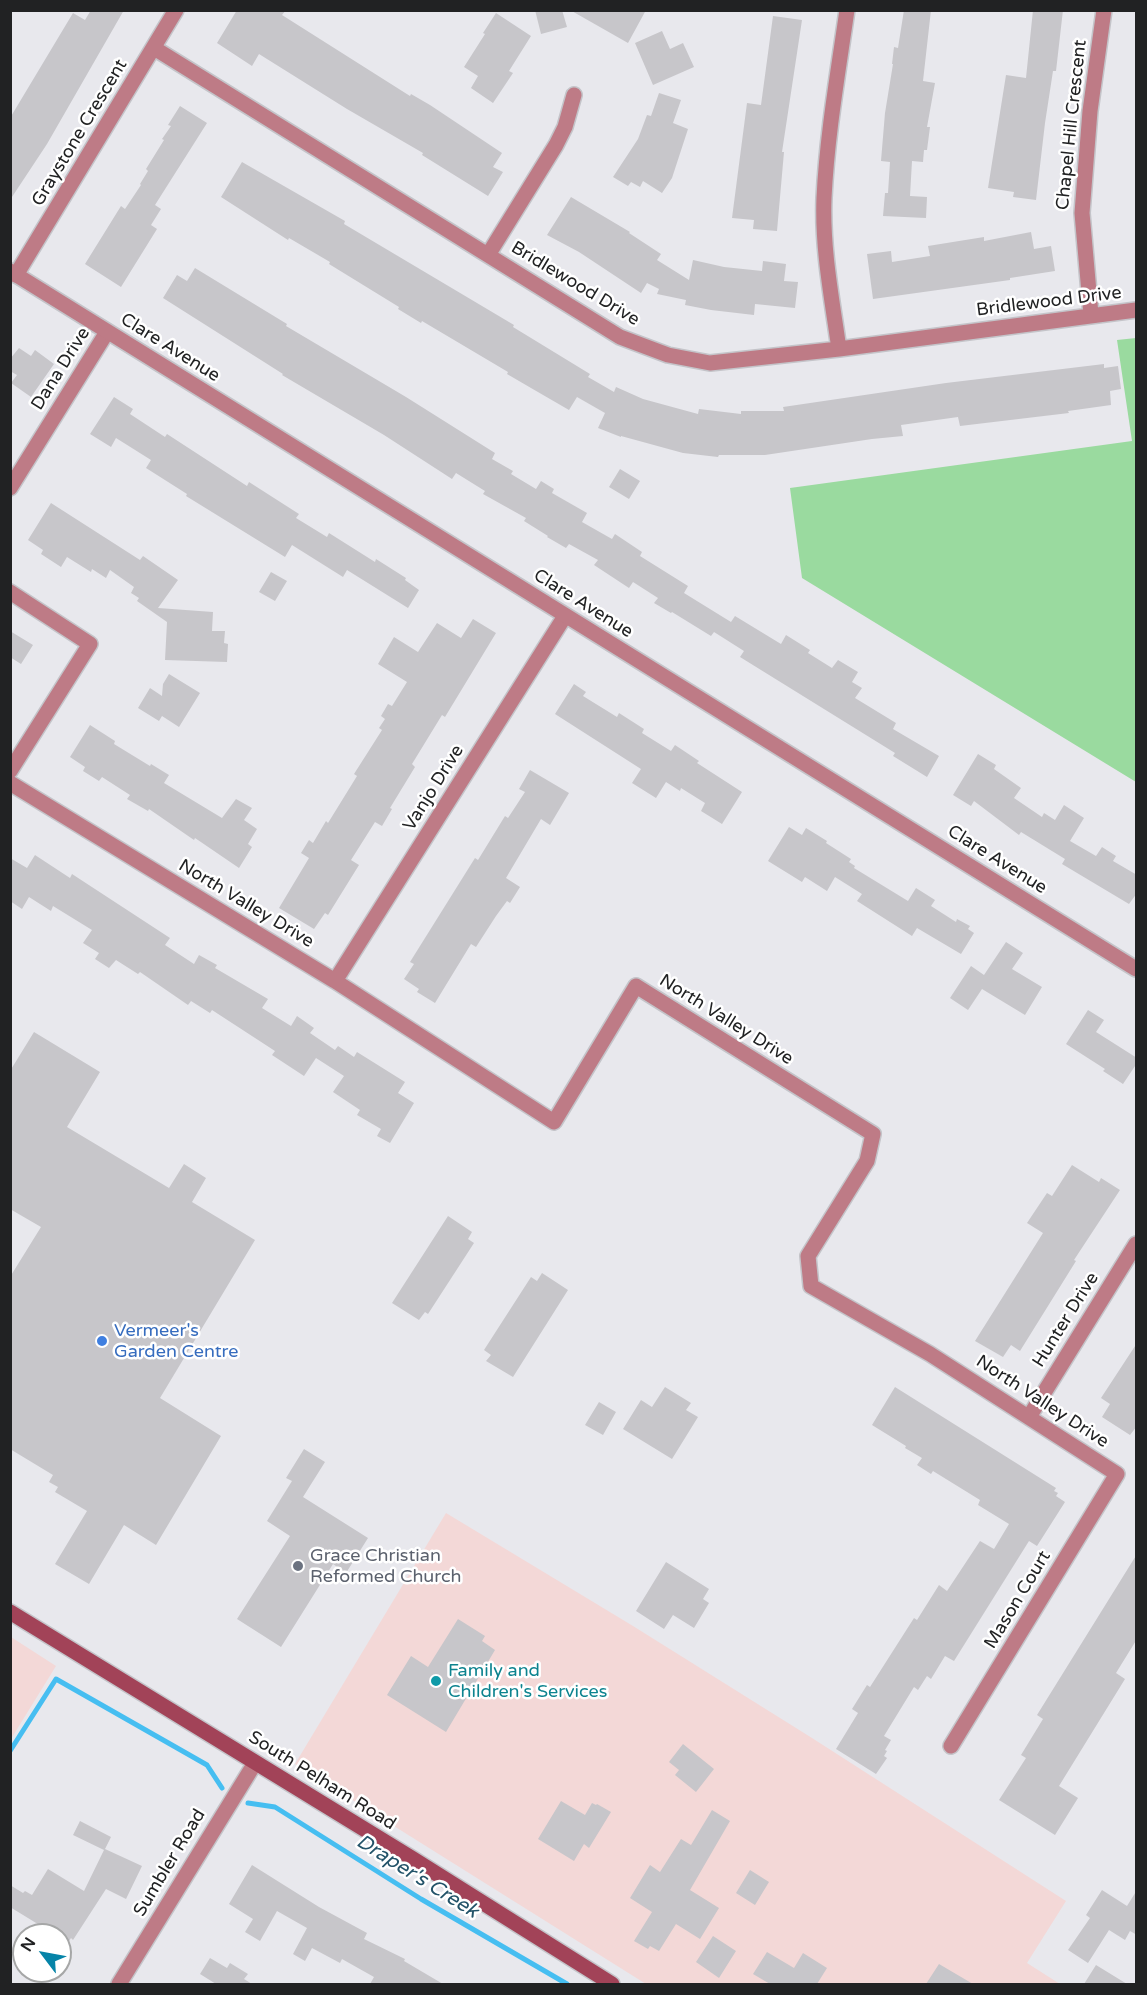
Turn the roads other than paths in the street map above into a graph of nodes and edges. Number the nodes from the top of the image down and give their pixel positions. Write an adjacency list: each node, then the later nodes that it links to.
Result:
1 (176, 10): 4 (street, Graystone Crescent)
2 (847, 10): 11 (street)
3 (1104, 10): 9 (street, Chapel Hill Crescent)
4 (154, 48): 6 (street, Bridlewood Drive); 7 (street, Graystone Crescent)
5 (574, 95): 6 (street)
6 (488, 255): 11 (street, Bridlewood Drive)
7 (13, 273): 10 (street, Clare Avenue)
8 (1137, 310): 9 (street, Bridlewood Drive)
9 (1091, 315): 11 (street, Bridlewood Drive)
10 (107, 332): 12 (street, Dana Drive); 14 (street, Clare Avenue)
11 (839, 349)
12 (10, 488)
13 (10, 592): 15 (street)
14 (566, 616): 17 (street, Clare Avenue); 18 (street, Vanjo Drive)
15 (10, 771)
16 (10, 783): 18 (street, North Valley Drive)
17 (1137, 969)
18 (335, 981): 20 (street, North Valley Drive)
19 (1137, 1245): 20 (street, Hunter Drive)
20 (1029, 1417): 21 (street, North Valley Drive)
21 (1117, 1474): 23 (street, Mason Court)
22 (10, 1612): 24 (main road, South Pelham Road)
23 (951, 1746)
24 (255, 1763): 25 (street, Sumbler Road); 26 (main road, South Pelham Road)
25 (119, 1984)
26 (612, 1984)

